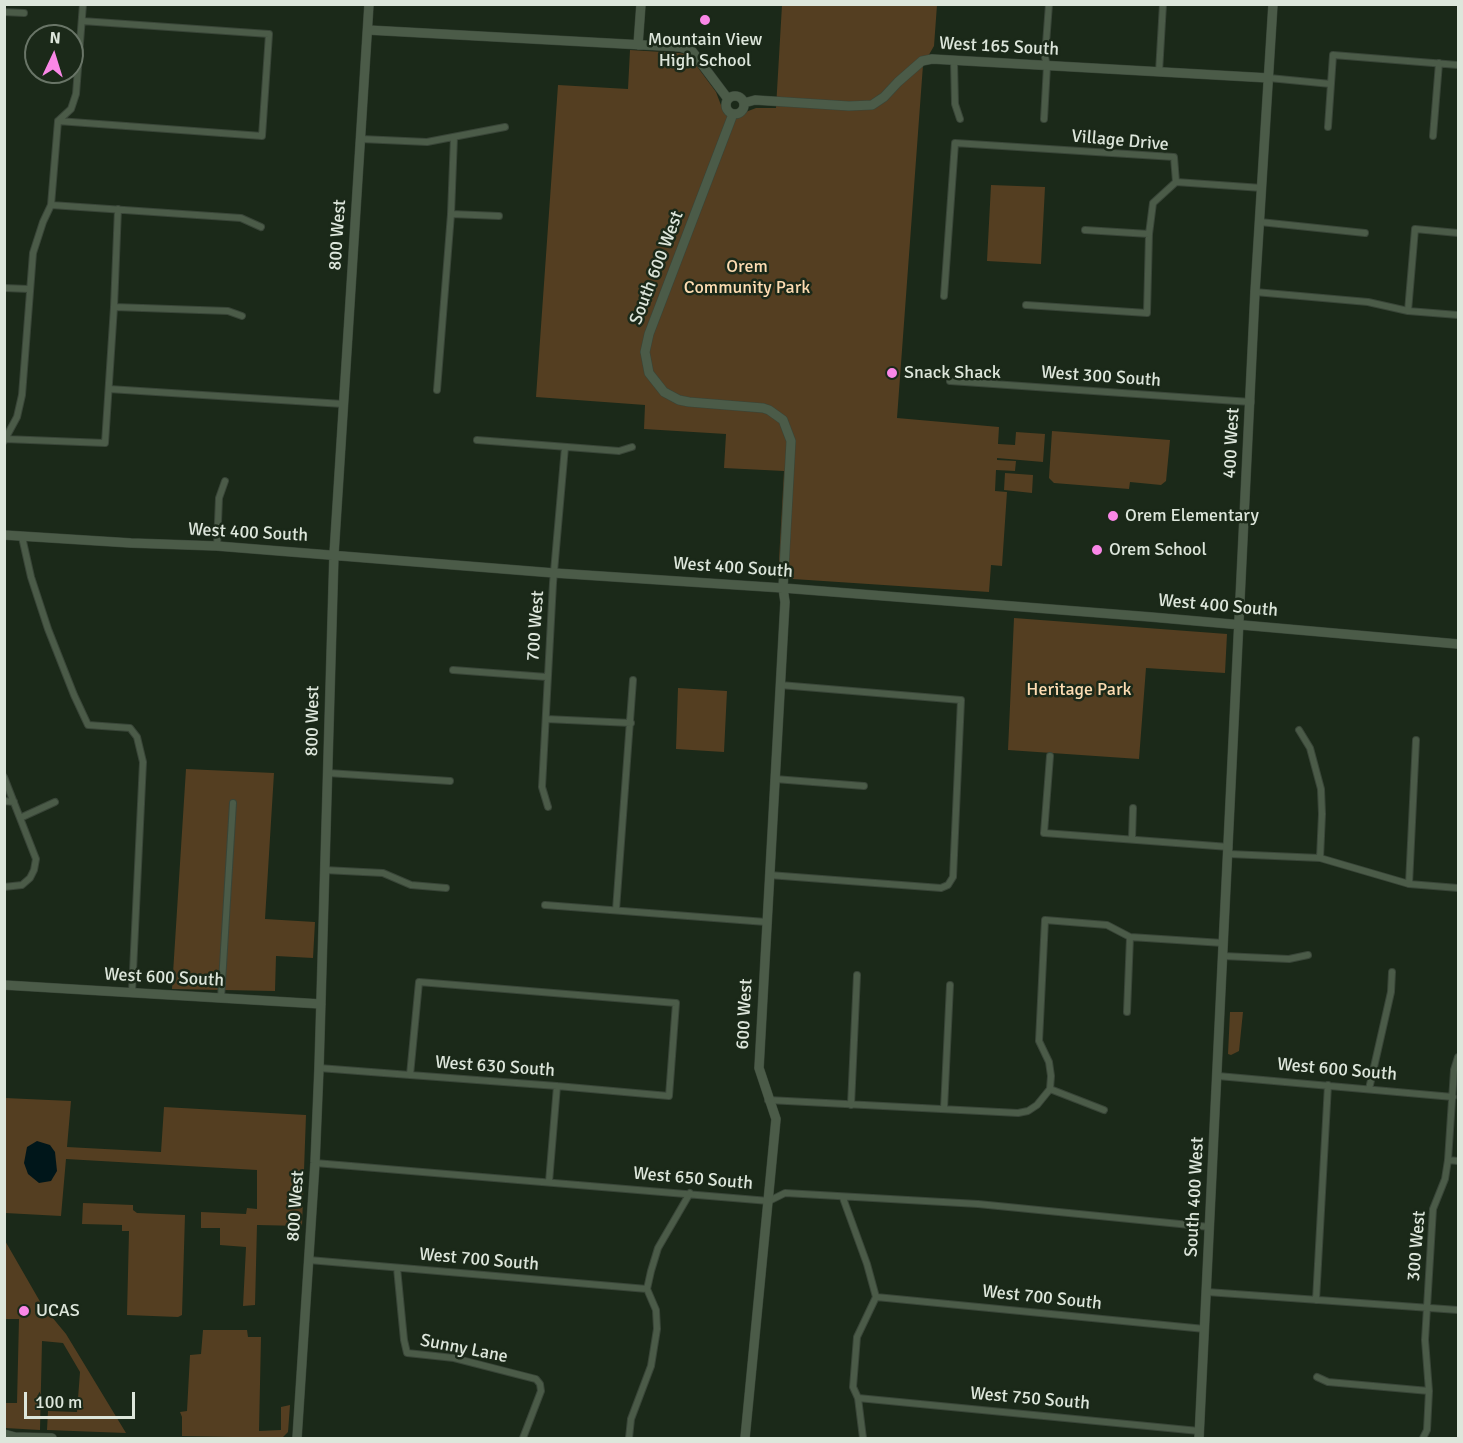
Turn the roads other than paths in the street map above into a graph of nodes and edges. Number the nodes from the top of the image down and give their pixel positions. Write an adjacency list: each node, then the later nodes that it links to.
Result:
1 (83, 4): 9 (street)
2 (369, 4): 10 (street, 800 West)
3 (641, 4): 11 (street)
4 (1049, 4): 15 (street)
5 (1163, 4): 16 (street)
6 (1274, 4): 17 (street, 400 West)
7 (4, 12): 8 (street)
8 (24, 13)
9 (82, 21): 24 (street); 24 (street)
10 (368, 30): 11 (street); 29 (street, 800 West)
11 (638, 45): 19 (street)
12 (954, 61): 15 (street, West 165 South); 20 (street, West 165 South); 22 (street)
13 (1439, 63): 14 (street); 18 (street); 27 (street)
14 (1458, 65)
15 (1047, 66): 16 (street, West 165 South); 23 (street)
16 (1159, 72): 17 (street, West 165 South)
17 (1269, 78): 18 (street); 31 (street, 400 West)
18 (1331, 84): 25 (street)
19 (728, 99): 20 (street, West 165 South); 21 (street)
20 (744, 103): 21 (street)
21 (734, 114): 66 (street, South 600 West)
22 (960, 119)
23 (1044, 119)
24 (58, 121): 32 (street)
25 (1328, 126)
26 (505, 127): 28 (street)
27 (1433, 136)
28 (454, 137): 29 (street); 34 (street)
29 (361, 139): 55 (street, 800 West)
30 (1176, 182): 31 (street); 41 (street); 45 (street, Village Drive)
31 (1262, 188): 36 (street, 400 West)
32 (51, 205): 33 (street); 43 (street)
33 (118, 209): 37 (street); 47 (street)
34 (451, 214): 35 (street); 53 (street)
35 (499, 216)
36 (1260, 222): 39 (street); 44 (street, 400 West)
37 (261, 226)
38 (1085, 230): 41 (street)
39 (1365, 233)
40 (1458, 233): 48 (street)
41 (1149, 234): 46 (street)
42 (4, 288): 43 (street)
43 (29, 289): 56 (street)
44 (1256, 292): 48 (street); 54 (street, 400 West)
45 (944, 296)
46 (1026, 305)
47 (114, 307): 50 (street); 52 (street)
48 (1408, 311): 49 (street)
49 (1458, 315)
50 (242, 316)
51 (950, 381): 54 (street, West 300 South)
52 (109, 389): 55 (street); 56 (street)
53 (438, 390)
54 (1251, 402): 67 (street, 400 West)
55 (343, 404): 64 (street, 800 West)
56 (5, 440)
57 (477, 440): 58 (street)
58 (566, 447): 59 (street); 65 (street, 700 West)
59 (632, 447)
60 (225, 481): 63 (street)
61 (4, 535): 62 (street, West 400 South)
62 (22, 537): 63 (street, West 400 South); 110 (street)
63 (217, 546): 64 (street, West 400 South)
64 (334, 554): 65 (street, West 400 South); 78 (street, 800 West)
65 (554, 573): 66 (street, West 400 South); 70 (street, 700 West)
66 (783, 588): 67 (street, West 400 South); 72 (street, 600 West)
67 (1238, 624): 68 (street, West 400 South); 91 (street, 400 West)
68 (1458, 644)
69 (453, 670): 70 (street)
70 (547, 677): 73 (street, 700 West)
71 (633, 680): 74 (street)
72 (780, 685): 80 (street, 600 West); 94 (street)
73 (546, 719): 74 (street); 87 (street, 700 West)
74 (631, 723): 100 (street)
75 (1299, 730): 92 (street)
76 (1416, 741): 95 (street)
77 (1050, 756): 90 (street)
78 (328, 773): 81 (street); 93 (street, 800 West)
79 (4, 777): 84 (street)
80 (775, 779): 82 (street); 94 (street, 600 West)
81 (450, 781)
82 (864, 786)
83 (4, 801): 84 (street)
84 (14, 802): 89 (street)
85 (55, 802): 89 (street)
86 (233, 803): 111 (street)
87 (548, 807)
88 (1133, 808): 90 (street)
89 (20, 818): 96 (street)
90 (1132, 839): 91 (street)
91 (1229, 851): 92 (street); 103 (street, 400 West)
92 (1320, 858): 95 (street)
93 (324, 870): 97 (street); 112 (street, 800 West)
94 (769, 875): 101 (street, 600 West)
95 (1409, 884): 98 (street)
96 (4, 887)
97 (446, 888)
98 (1458, 888)
99 (545, 905): 100 (street)
100 (616, 910): 101 (street)
101 (766, 922): 123 (street, 600 West)
102 (1130, 938): 103 (street); 113 (street); 120 (street)
103 (1223, 943): 105 (street, 400 West)
104 (1308, 955): 105 (street)
105 (1223, 956): 117 (street, South 400 West)
106 (1392, 972): 121 (street)
107 (857, 975): 124 (street)
108 (4, 985): 110 (street, West 600 South)
109 (950, 985): 125 (street)
110 (132, 992): 111 (street, West 600 South)
111 (221, 998): 112 (street, West 600 South)
112 (321, 1004): 115 (street, 800 West)
113 (1127, 1012)
114 (1458, 1058): 122 (street, 300 West)
115 (319, 1068): 116 (street, West 630 South); 129 (street, 800 West)
116 (410, 1075): 119 (street, West 630 South); 119 (street, West 630 South)
117 (1218, 1076): 118 (street, West 600 South); 134 (street, South 400 West)
118 (1328, 1085): 121 (street, West 600 South); 140 (street)
119 (557, 1086): 130 (street)
120 (1050, 1089): 125 (street); 126 (street)
121 (1369, 1089): 122 (street, West 600 South)
122 (1453, 1097): 127 (street, 300 West)
123 (768, 1100): 124 (street); 133 (street, 600 West)
124 (851, 1105): 125 (street)
125 (944, 1109)
126 (1104, 1110)
127 (1448, 1160): 128 (street); 141 (street, 300 West)
128 (1458, 1161)
129 (315, 1163): 130 (street, West 650 South); 135 (street, 800 West)
130 (549, 1182): 131 (street, West 650 South)
131 (690, 1193): 133 (street, West 650 South); 137 (street)
132 (843, 1198): 133 (street, West 650 South); 134 (street, West 650 South); 139 (street)
133 (769, 1201): 155 (street, 600 West)
134 (1210, 1227): 138 (street, South 400 West)
135 (309, 1260): 136 (street, West 700 South); 152 (street, 800 West)
136 (397, 1268): 137 (street, West 700 South); 153 (street, Sunny Lane)
137 (647, 1289): 154 (street)
138 (1207, 1292): 140 (street); 143 (street, South 400 West)
139 (876, 1297): 143 (street, West 700 South); 146 (street)
140 (1316, 1300): 141 (street)
141 (1426, 1308): 142 (street); 145 (street, 300 West)
142 (1458, 1310)
143 (1205, 1329): 148 (street, South 400 West)
144 (1317, 1377): 145 (street)
145 (1430, 1391): 157 (street, 300 West)
146 (858, 1398): 148 (street, West 750 South); 156 (street)
147 (4, 1434): 149 (street)
148 (1199, 1435)
149 (12, 1438): 150 (street)
150 (27, 1438): 151 (street)
151 (52, 1438)
152 (297, 1438)
153 (523, 1438)
154 (628, 1438)
155 (745, 1438)
156 (863, 1438)
157 (1423, 1438)

